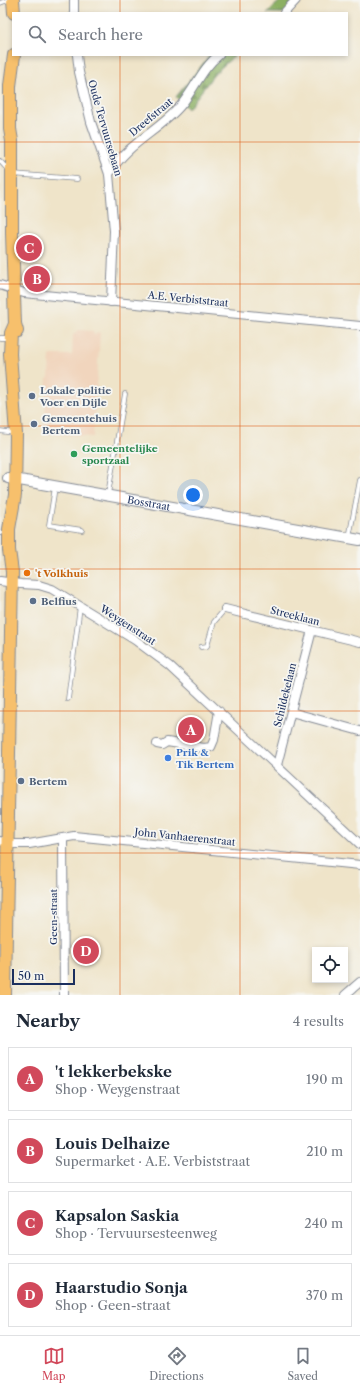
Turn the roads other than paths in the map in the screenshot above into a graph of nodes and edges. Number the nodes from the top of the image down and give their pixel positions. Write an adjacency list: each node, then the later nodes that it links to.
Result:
1 (8, 0): 5 (lane)
2 (13, 0): 6 (main road)
3 (74, 0): 7 (street)
4 (296, 0): 8 (street)
5 (0, 3)
6 (14, 12)
7 (74, 12)
8 (285, 12)
9 (14, 56): 13 (main road)
10 (18, 56): 13 (main road)
11 (77, 56): 16 (street, Oude Tervuursebaan)
12 (218, 56): 16 (street, Dreefstraat)
13 (12, 141): 15 (main road)
14 (0, 161): 15 (lane)
15 (12, 174): 17 (lane); 19 (main road)
16 (109, 174): 20 (street, Oude Tervuursebaan)
17 (77, 179)
18 (0, 285): 19 (street, A.E. Verbiststraat)
19 (15, 291): 20 (street, A.E. Verbiststraat); 21 (main road)
20 (110, 302): 22 (street, A.E. Verbiststraat)
21 (15, 324): 23 (main road); 24 (main road)
22 (360, 326)
23 (5, 338): 24 (main road)
24 (13, 386): 26 (main road)
25 (125, 394): 30 (lane)
26 (8, 432): 27 (main road)
27 (12, 479): 29 (street, Bosstraat); 32 (main road)
28 (360, 480): 33 (lane)
29 (55, 487): 30 (street, Bosstraat); 31 (lane)
30 (107, 497): 33 (street, Bosstraat)
31 (82, 530)
32 (3, 532): 35 (main road)
33 (349, 538): 34 (street, Bosstraat)
34 (360, 540)
35 (6, 582): 36 (street, Weygenstraat); 48 (main road)
36 (80, 605): 41 (lane); 42 (street, Weygenstraat)
37 (224, 610): 38 (street, Streeklaan); 40 (lane)
38 (312, 630): 39 (street, Streeklaan); 43 (street, Schildekelaan)
39 (360, 642)
40 (201, 647)
41 (68, 699)
42 (219, 711): 45 (street); 46 (street, Weygenstraat)
43 (291, 712): 44 (street); 46 (street, Schildekelaan)
44 (360, 731)
45 (157, 744)
46 (277, 765): 49 (street, Weygenstraat)
47 (63, 838): 48 (street, John Vanhaerenstraat); 50 (street, John Vanhaerenstraat); 54 (street, Geen-straat)
48 (4, 842): 51 (main road)
49 (360, 844)
50 (360, 865)
51 (3, 982): 53 (main road)
52 (360, 982): 55 (street)
53 (5, 995)
54 (64, 995)
55 (345, 995)

